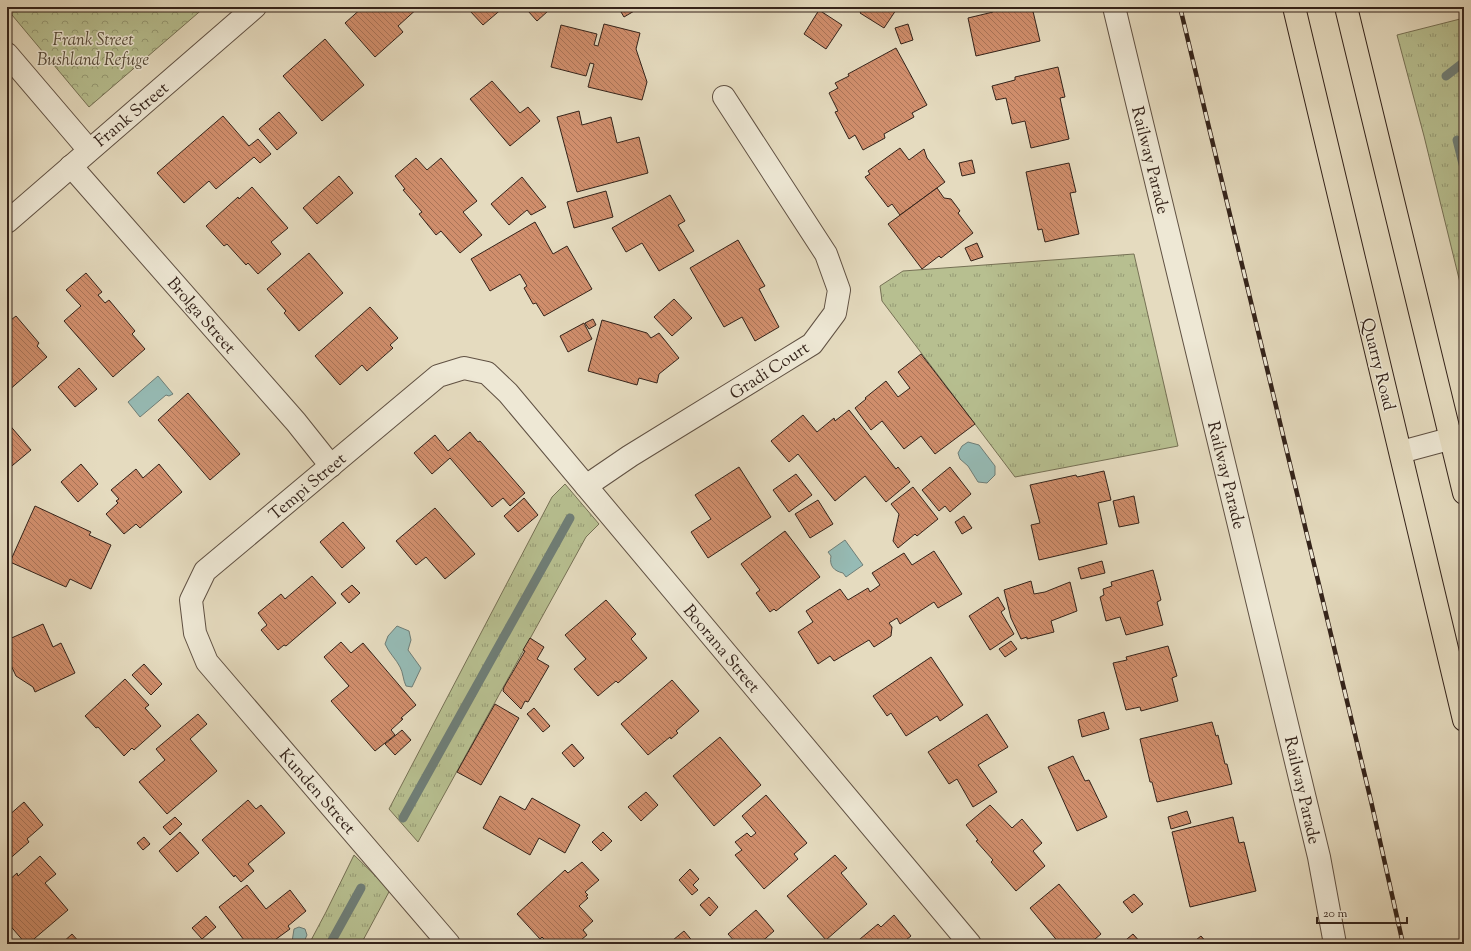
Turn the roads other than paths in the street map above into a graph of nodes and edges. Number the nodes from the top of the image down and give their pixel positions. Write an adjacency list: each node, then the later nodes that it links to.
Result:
1 (255, 7): 7 (street, Frank Street)
2 (1114, 7): 20 (street, Railway Parade)
3 (1294, 7): 12 (main road, Quarry Road)
4 (1346, 7): 11 (main road)
5 (7, 54): 7 (street)
6 (724, 97): 14 (street, Gradi Court)
7 (89, 150): 8 (street, Frank Street)
8 (71, 166): 9 (street, Frank Street); 13 (street, Brolga Street)
9 (7, 222)
10 (464, 368): 13 (street, Tempi Street); 14 (street, Boorana Street)
11 (1457, 437): 12 (street); 15 (main road)
12 (1401, 452): 17 (main road, Quarry Road)
13 (331, 466): 16 (street, Tempi Street)
14 (586, 486): 19 (street, Boorana Street)
15 (1464, 493)
16 (195, 633): 18 (street, Kunden Street)
17 (1464, 720)
18 (449, 944)
19 (970, 944)
20 (1335, 944)

